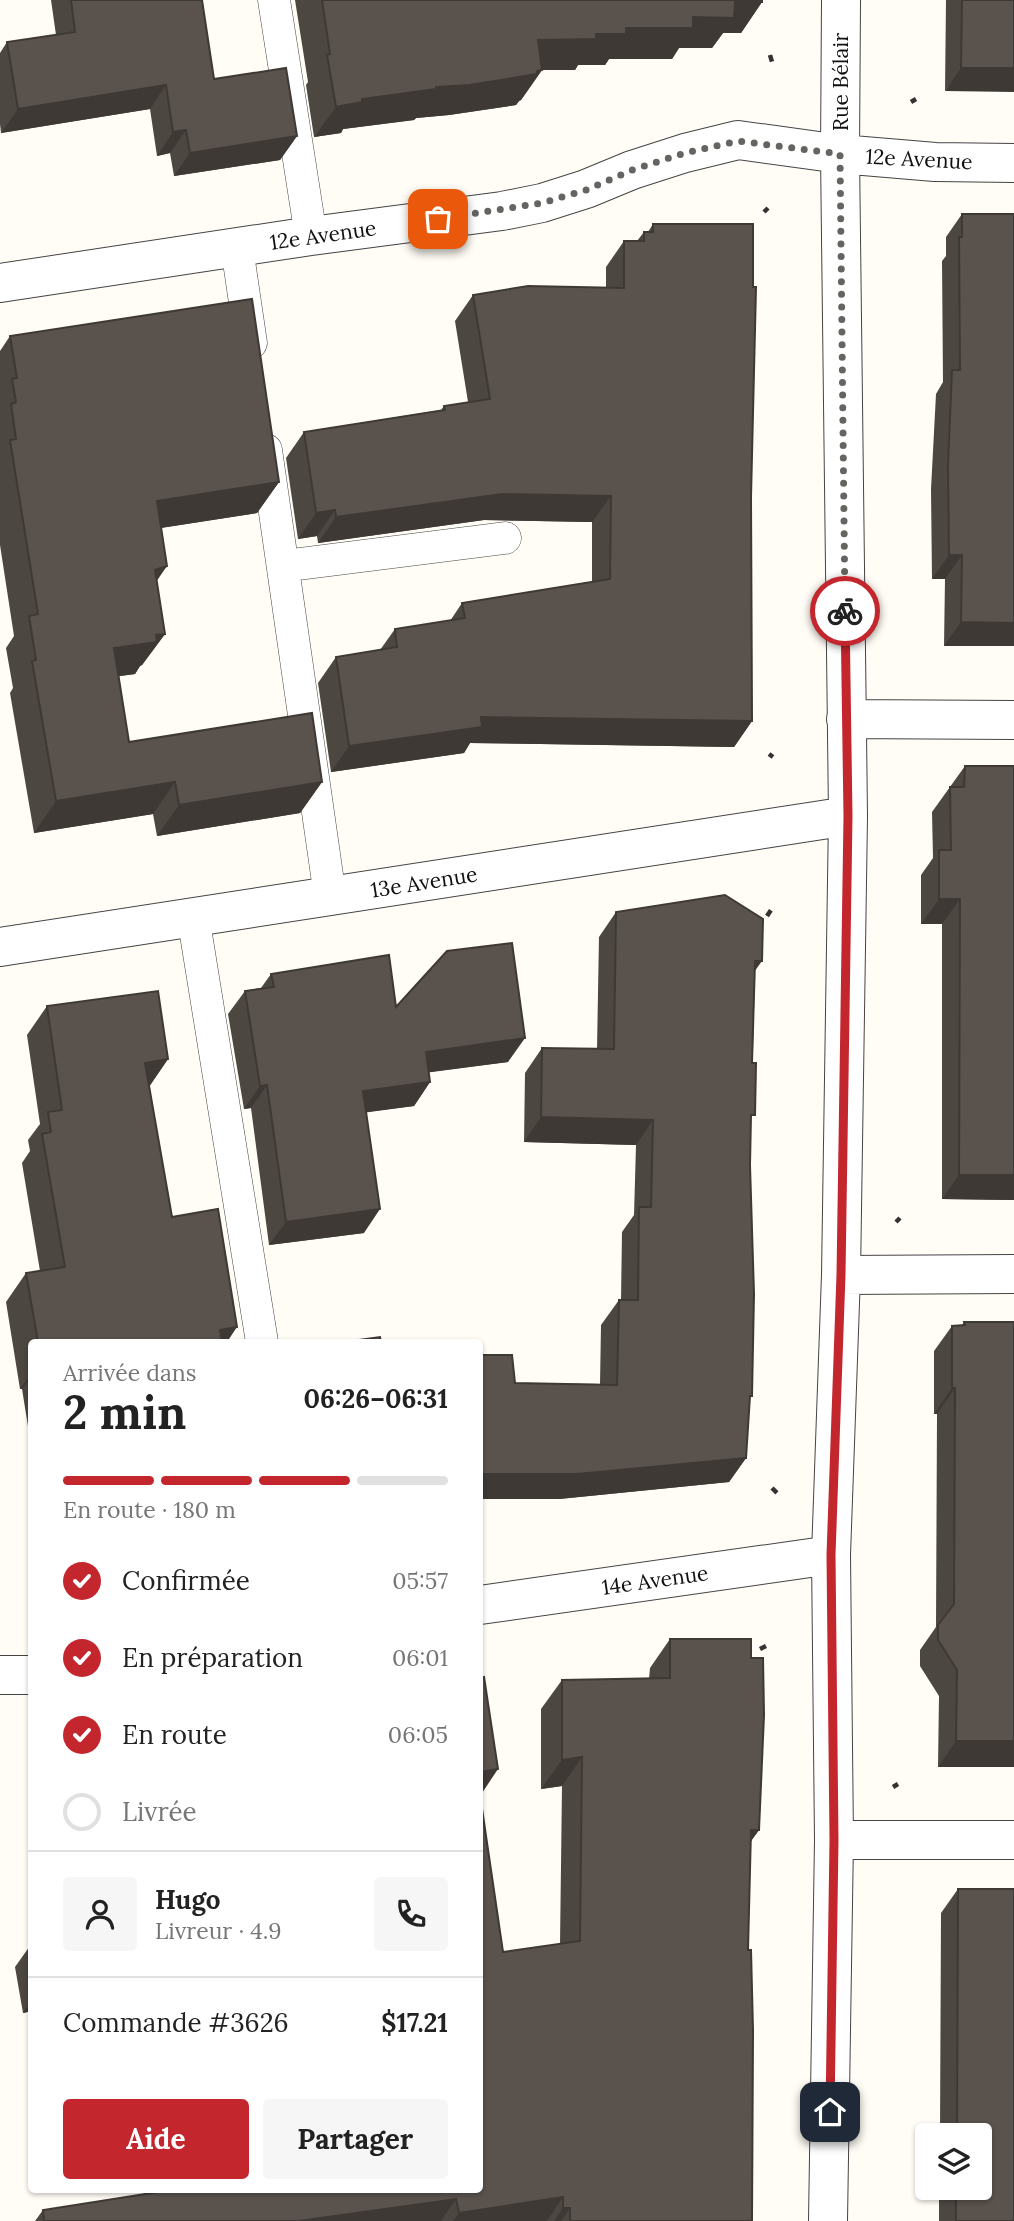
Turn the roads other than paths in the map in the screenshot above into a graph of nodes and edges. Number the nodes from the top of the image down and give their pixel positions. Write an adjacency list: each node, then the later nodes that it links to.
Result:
1 (274, 0): 5 (lane)
2 (841, 0): 3 (street, Rue Bélair)
3 (840, 154): 4 (street, 12e Avenue); 5 (street, 12e Avenue); 12 (street, Rue Bélair)
4 (1014, 163)
5 (311, 236): 6 (street, 12e Avenue)
6 (237, 248): 7 (street, 12e Avenue); 8 (lane)
7 (0, 283)
8 (255, 374)
9 (261, 415): 11 (lane)
10 (505, 538): 11 (lane)
11 (283, 566): 15 (lane)
12 (846, 719): 13 (street); 14 (street, Rue Bélair)
13 (1014, 720)
14 (848, 816): 15 (street, 13e Avenue); 19 (street, Rue Bélair)
15 (330, 896): 16 (street, 13e Avenue)
16 (193, 916): 17 (street, 13e Avenue); 20 (lane)
17 (0, 947)
18 (1014, 1274): 19 (street)
19 (841, 1275): 21 (street, Rue Bélair)
20 (262, 1339)
21 (831, 1555): 22 (street, 14e Avenue); 25 (street, Rue Bélair)
22 (483, 1605)
23 (0, 1675): 24 (street)
24 (28, 1675)
25 (834, 1840): 26 (street); 27 (street, Rue Bélair)
26 (1014, 1840)
27 (828, 2221)

